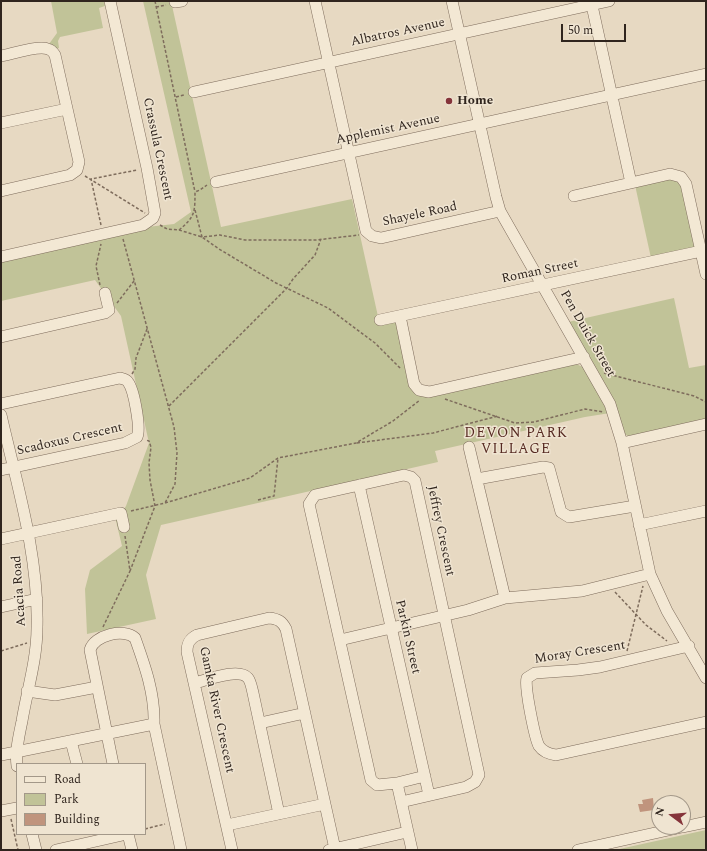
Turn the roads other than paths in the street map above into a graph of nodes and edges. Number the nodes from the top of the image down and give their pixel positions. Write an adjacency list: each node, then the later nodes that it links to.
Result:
1 (110, 1): 22 (street, Crassula Crescent)
2 (315, 1): 8 (street, Shayele Road)
3 (452, 1): 6 (street, Pen Duick Street)
4 (610, 1): 5 (street, Albatros Avenue)
5 (591, 3): 6 (street, Albatros Avenue); 11 (street)
6 (460, 34): 8 (street, Albatros Avenue); 14 (street, Pen Duick Street)
7 (1, 56): 12 (street)
8 (328, 63): 10 (street, Albatros Avenue); 15 (street, Shayele Road)
9 (706, 74): 11 (street, Applemist Avenue)
10 (194, 92)
11 (611, 95): 14 (street, Applemist Avenue); 17 (street)
12 (67, 109): 13 (street); 18 (street)
13 (1, 123)
14 (479, 124): 15 (street, Applemist Avenue); 20 (street, Pen Duick Street)
15 (348, 152): 16 (street, Applemist Avenue); 20 (street, Shayele Road)
16 (216, 182)
17 (631, 183): 19 (street); 21 (street)
18 (1, 190)
19 (574, 196)
20 (500, 211): 24 (street, Pen Duick Street)
21 (703, 250): 23 (street); 24 (street, Roman Street)
22 (1, 257)
23 (706, 274)
24 (543, 285): 26 (street, Roman Street); 29 (street, Pen Duick Street)
25 (105, 294): 28 (street)
26 (400, 316): 27 (street, Roman Street); 29 (street)
27 (380, 320)
28 (1, 337)
29 (584, 357): 33 (street, Pen Duick Street)
30 (1, 404): 35 (street, Scadoxus Crescent)
31 (1, 415): 35 (street, Acacia Road)
32 (706, 424): 33 (street)
33 (622, 443): 39 (street, Pen Duick Street)
34 (469, 447): 37 (street)
35 (13, 468): 36 (street, Scadoxus Crescent); 43 (street, Acacia Road)
36 (1, 470)
37 (477, 479): 39 (street); 46 (street)
38 (359, 485): 49 (street, Jeffrey Crescent); 50 (street, Parkin Street); 51 (street, Jeffrey Crescent)
39 (635, 506): 41 (street, Pen Duick Street)
40 (706, 510): 41 (street)
41 (639, 525): 45 (street, Pen Duick Street)
42 (124, 527): 43 (street)
43 (28, 533): 44 (street); 47 (street, Acacia Road)
44 (1, 539)
45 (647, 574): 46 (street); 52 (street, Pen Duick Street)
46 (505, 598): 49 (street)
47 (37, 599): 48 (street); 56 (street, Acacia Road)
48 (1, 607)
49 (445, 616): 50 (street); 70 (street, Jeffrey Crescent)
50 (391, 628): 51 (street); 68 (street, Parkin Street)
51 (340, 640): 69 (street, Jeffrey Crescent)
52 (689, 646): 53 (street, Pen Duick Street); 58 (street, Moray Crescent)
53 (706, 678)
54 (195, 683): 57 (street, Gamka River Crescent); 59 (street); 75 (street, Gamka River Crescent)
55 (97, 687): 56 (street); 60 (street); 61 (street)
56 (27, 691): 63 (street, Acacia Road)
57 (305, 713): 59 (street); 72 (street, Gamka River Crescent)
58 (706, 722)
59 (260, 723): 73 (street)
60 (154, 724): 61 (street); 87 (street)
61 (107, 734): 62 (street); 67 (street)
62 (71, 741): 63 (street); 66 (street)
63 (16, 752): 64 (street); 65 (street, Acacia Road)
64 (1, 756)
65 (17, 763)
66 (77, 763)
67 (113, 763)
68 (425, 776): 69 (street, Jeffrey Crescent); 70 (street, Parkin Street)
69 (397, 784): 71 (street)
70 (429, 795): 71 (street, Jeffrey Crescent)
71 (401, 802): 77 (street)
72 (325, 804): 73 (street); 83 (street, Gamka River Crescent)
73 (279, 814): 75 (street)
74 (706, 822): 76 (street)
75 (227, 825): 88 (street, Gamka River Crescent)
76 (691, 825)
77 (407, 832): 83 (street); 89 (street)
78 (651, 834): 90 (street)
79 (32, 835): 84 (street)
80 (120, 835): 82 (street)
81 (128, 835): 86 (street)
82 (94, 838): 85 (street)
83 (332, 849)
84 (36, 850)
85 (56, 850)
86 (132, 850)
87 (181, 850)
88 (232, 850)
89 (412, 850)
90 (578, 850)

